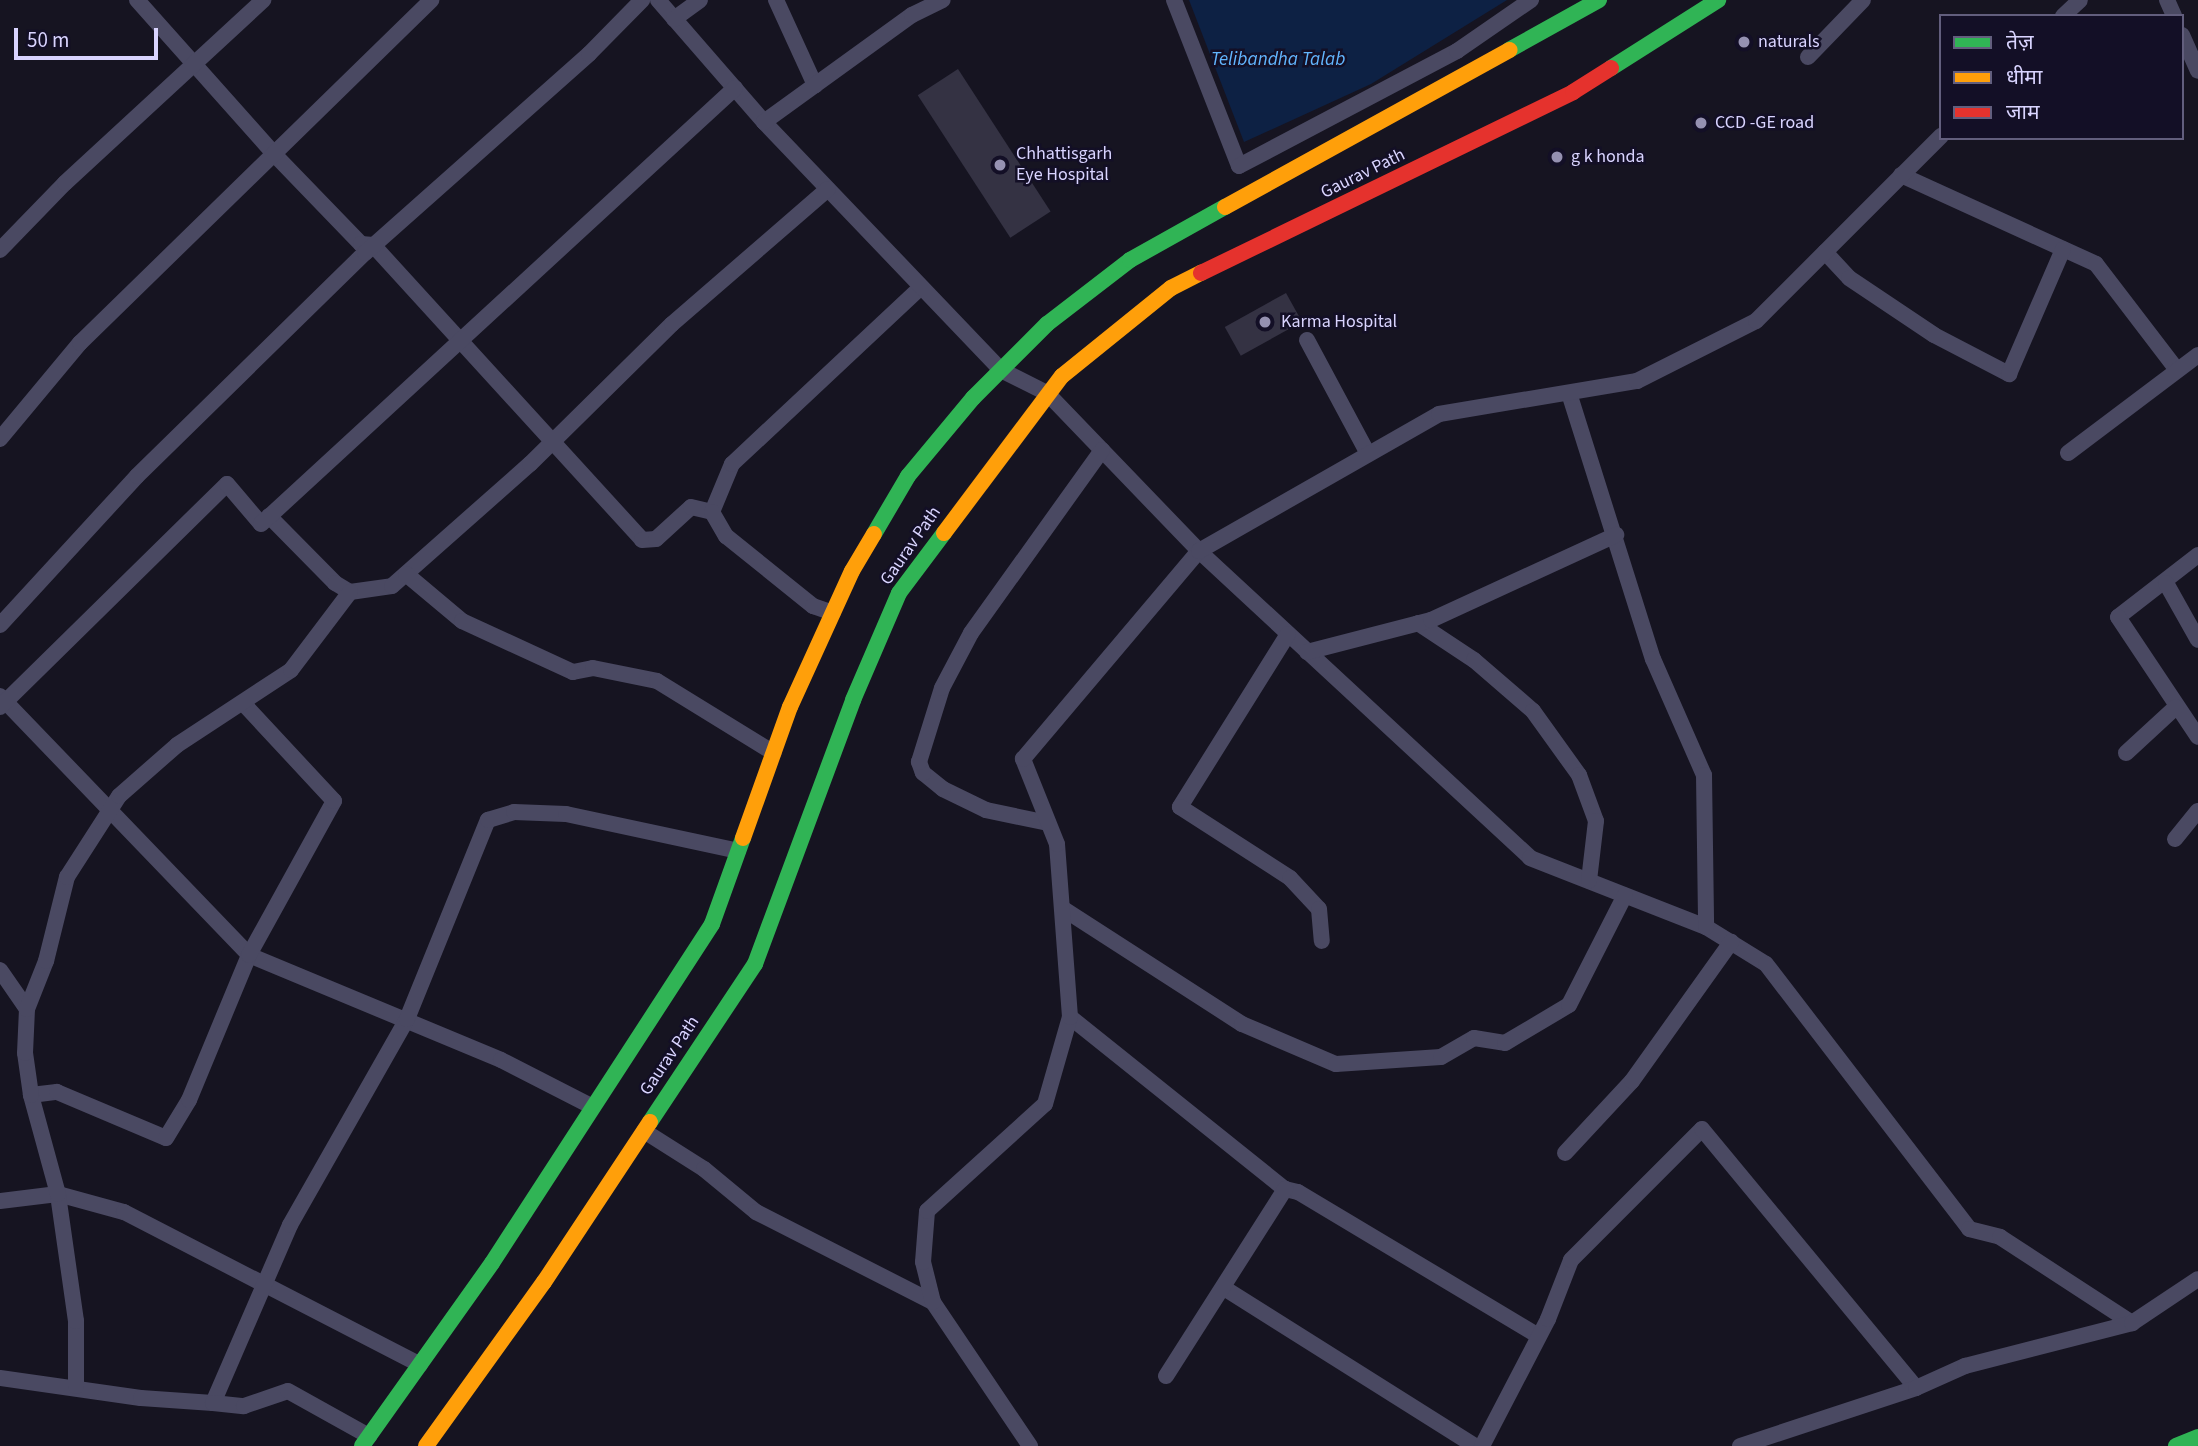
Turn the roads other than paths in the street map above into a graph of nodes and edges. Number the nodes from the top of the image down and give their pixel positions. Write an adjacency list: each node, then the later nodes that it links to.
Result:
1 (137, 0): 20 (street)
2 (263, 0): 20 (street)
3 (432, 0): 26 (street)
4 (642, 0): 29 (street)
5 (658, 0): 17 (street)
6 (700, 0): 17 (street)
7 (776, 0): 22 (street)
8 (943, 0): 15 (street)
9 (1174, 0): 10 (street)
10 (1531, 0)
11 (1599, 0): 37 (main road)
12 (1718, 0): 39 (main road, Gaurav Path)
13 (1863, 0): 19 (street)
14 (2080, 0): 16 (street)
15 (909, 8): 22 (street)
16 (2065, 14)
17 (674, 19): 23 (street)
18 (2184, 40): 21 (street)
19 (1808, 57)
20 (192, 64): 26 (street); 31 (street)
21 (2198, 71)
22 (815, 85): 24 (street)
23 (735, 88): 24 (street); 35 (street)
24 (764, 122): 28 (street)
25 (1939, 138): 27 (street)
26 (274, 154): 29 (street); 41 (street)
27 (1901, 176): 30 (street); 32 (street)
28 (828, 189): 33 (street); 42 (street)
29 (373, 245): 35 (street); 56 (street)
30 (2063, 249): 32 (street); 38 (street)
31 (0, 250)
32 (1825, 252): 40 (street)
33 (921, 287): 37 (street); 46 (street)
34 (1307, 340): 45 (street)
35 (460, 341): 42 (street); 47 (street)
36 (2198, 355): 38 (street)
37 (1001, 370): 39 (street); 54 (main road)
38 (2176, 370): 44 (street)
39 (1047, 393): 43 (street); 84 (main road, Gaurav Path)
40 (1569, 393): 45 (street); 48 (street)
41 (0, 439)
42 (550, 444): 46 (street); 51 (street)
43 (1102, 450): 49 (street); 68 (street)
44 (2068, 453)
45 (1368, 454): 49 (street)
46 (712, 512): 54 (street)
47 (270, 516): 53 (street); 60 (street)
48 (1616, 535): 55 (street); 74 (street)
49 (1199, 551): 57 (street); 68 (street)
50 (2198, 555): 52 (street)
51 (406, 574): 53 (street); 64 (street)
52 (2166, 583): 58 (street); 62 (street)
53 (350, 592): 61 (street)
54 (833, 613): 64 (main road)
55 (1418, 623): 59 (street); 71 (street)
56 (0, 625)
57 (1288, 634): 59 (street); 75 (street)
58 (2198, 640)
59 (1307, 652): 71 (street)
60 (2, 701): 66 (street)
61 (243, 703): 66 (street); 77 (street)
62 (2176, 707): 63 (street); 65 (street)
63 (2198, 737)
64 (774, 753): 70 (main road)
65 (2126, 753)
66 (108, 811): 77 (street); 79 (street)
67 (2198, 811): 69 (street)
68 (1048, 823): 73 (street)
69 (2175, 839)
70 (738, 851): 81 (street); 83 (main road)
71 (1590, 881): 72 (street)
72 (1625, 895): 73 (street); 74 (street)
73 (1062, 908): 80 (street)
74 (1706, 927): 76 (street)
75 (1322, 941)
76 (1731, 942): 85 (street); 93 (street)
77 (249, 955): 81 (street); 82 (street)
78 (0, 970): 79 (street)
79 (27, 1009): 82 (street)
80 (1070, 1017): 86 (street); 92 (street)
81 (407, 1019): 83 (street); 90 (street)
82 (31, 1095): 87 (street)
83 (593, 1107): 95 (main road)
84 (644, 1131): 92 (street); 103 (main road, Gaurav Path)
85 (1565, 1153)
86 (1285, 1189): 91 (street); 94 (street)
87 (58, 1194): 88 (street); 90 (street); 98 (street)
88 (0, 1201)
89 (2198, 1279): 93 (street)
90 (263, 1287): 95 (street); 100 (street)
91 (1223, 1288): 96 (street); 105 (street)
92 (933, 1302): 104 (street)
93 (2132, 1323): 99 (street)
94 (1537, 1335): 99 (street); 106 (street)
95 (420, 1365): 102 (main road)
96 (1166, 1376)
97 (0, 1378): 98 (street)
98 (76, 1386): 100 (street)
99 (1916, 1388): 107 (street)
100 (213, 1403): 102 (street)
101 (2198, 1437): 108 (main road)
102 (365, 1441)
103 (426, 1446)
104 (1030, 1446)
105 (1475, 1446)
106 (1482, 1446)
107 (1740, 1446)
108 (2176, 1446)

